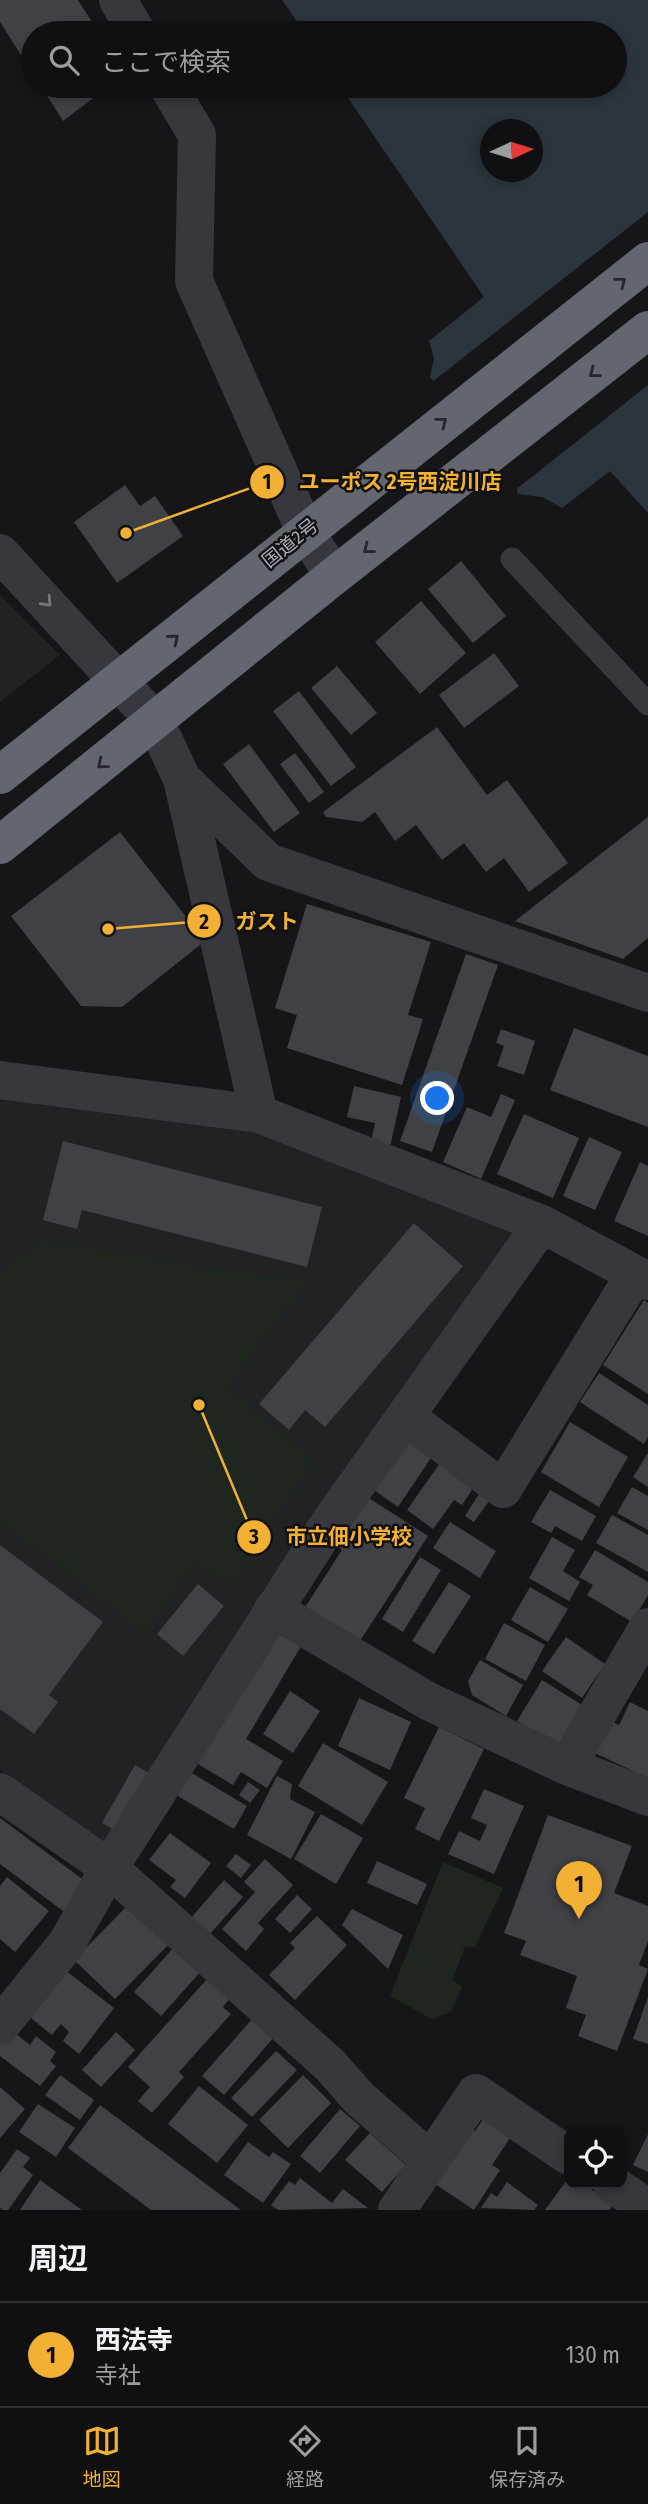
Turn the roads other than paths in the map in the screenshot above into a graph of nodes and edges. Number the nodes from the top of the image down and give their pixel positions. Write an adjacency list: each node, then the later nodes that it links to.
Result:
1 (118, 0): 2 (street)
2 (130, 21)
3 (175, 98): 6 (street)
4 (648, 261): 6 (highway, 国道2号, one-way to 4)
5 (648, 330): 9 (highway, one-way to 9)
6 (304, 531): 9 (street); 10 (highway, 国道2号, one-way to 6)
7 (0, 553): 10 (street, one-way to 10)
8 (512, 559): 11 (lane)
9 (334, 576): 12 (highway)
10 (121, 682): 12 (street); 13 (highway, 国道2号)
11 (648, 704)
12 (155, 721): 14 (street); 15 (highway, one-way to 15)
13 (0, 775)
14 (182, 779): 16 (street); 18 (street)
15 (0, 845)
16 (648, 993)
17 (0, 1080): 18 (street)
18 (259, 1114): 19 (street)
19 (542, 1224): 20 (street); 21 (street)
20 (642, 1278): 21 (street)
21 (405, 1416): 22 (street)
22 (273, 1609): 24 (street); 27 (street)
23 (648, 1627): 24 (street)
24 (567, 1766): 26 (street)
25 (0, 1792): 27 (street)
26 (648, 1797)
27 (109, 1868): 28 (street); 30 (street)
28 (0, 2026)
29 (564, 2152): 30 (street)
30 (430, 2160): 33 (street)
31 (620, 2189): 32 (street)
32 (648, 2208)
33 (397, 2210)

